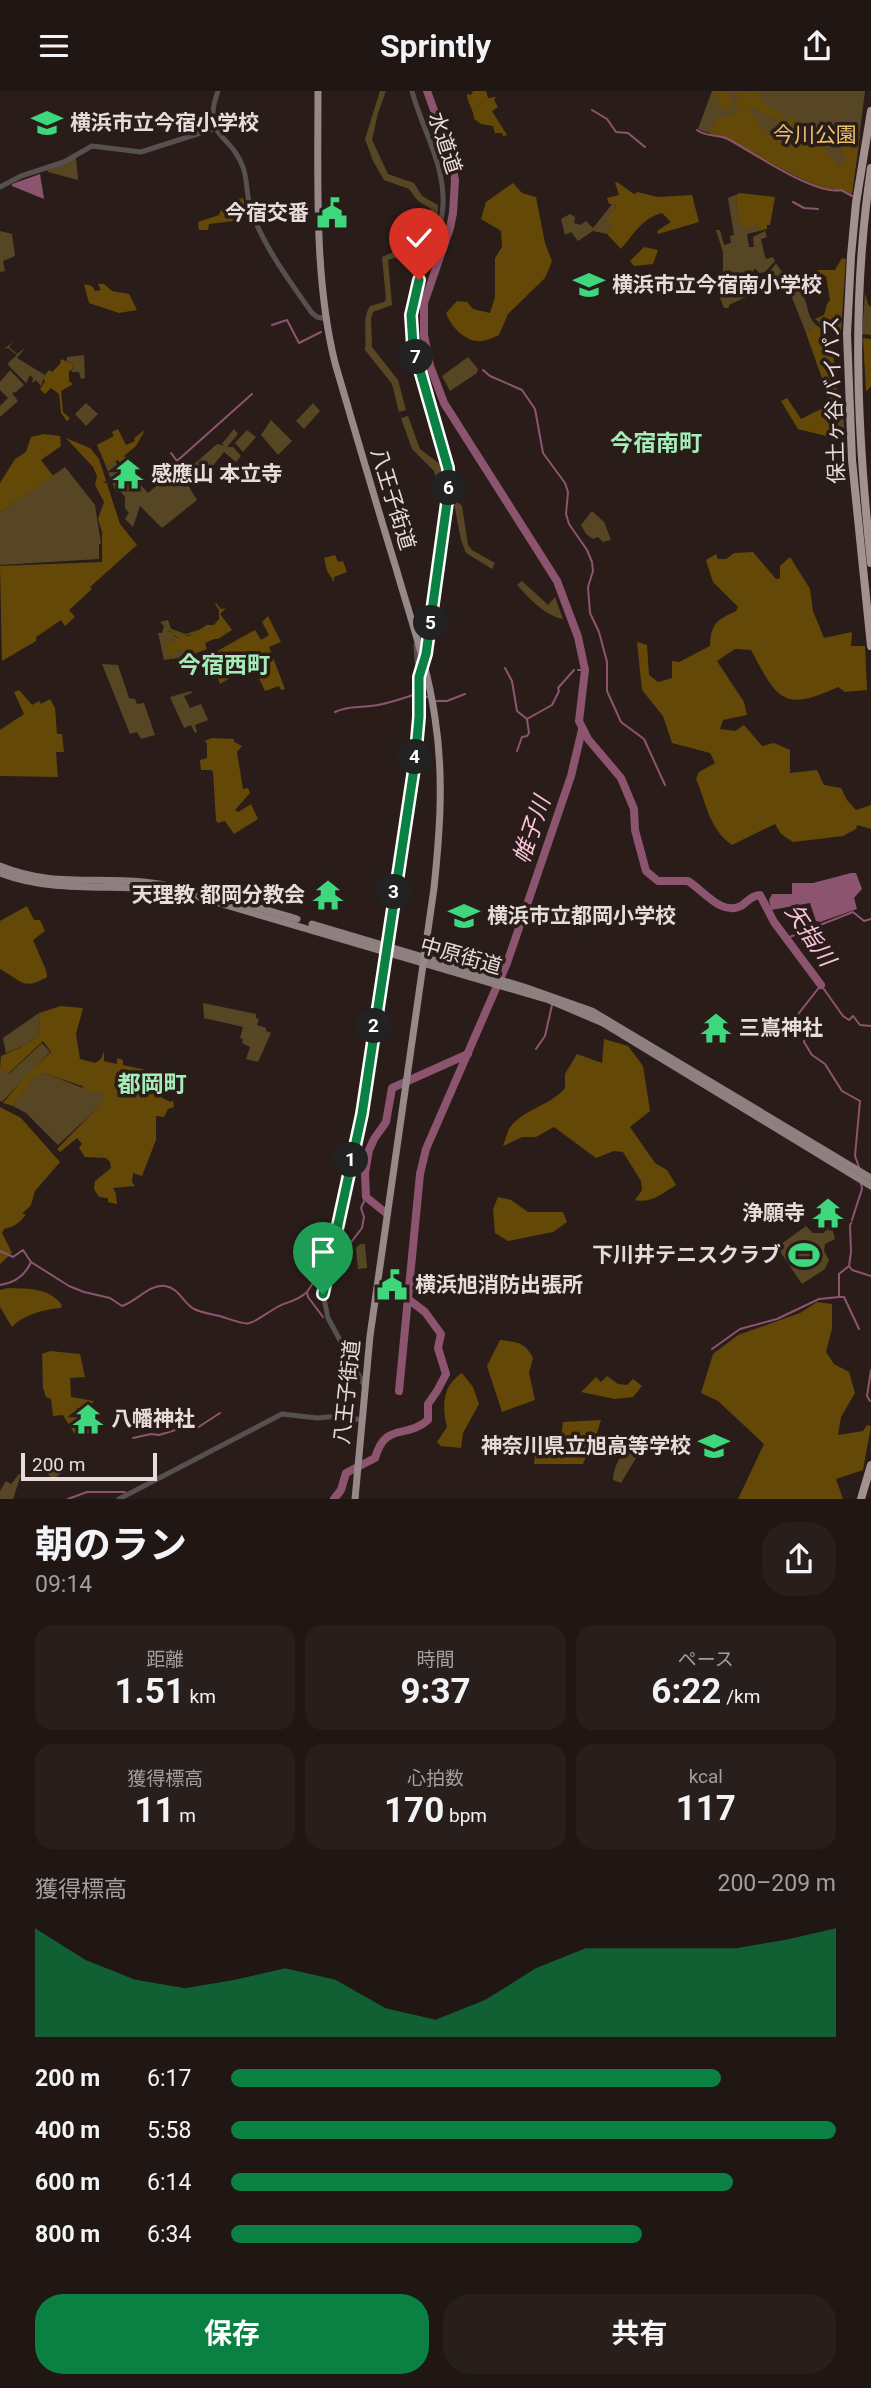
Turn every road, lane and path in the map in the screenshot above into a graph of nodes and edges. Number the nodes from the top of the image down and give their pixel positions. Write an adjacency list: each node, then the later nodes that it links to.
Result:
1 (218, 91): 5 (street)
2 (318, 91): 8 (highway, 八王子街道)
3 (412, 91): 12 (street, 水道道)
4 (871, 111): 11 (highway, 保土ヶ谷バイパス)
5 (216, 128): 7 (street); 8 (street)
6 (871, 169): 9 (highway, 保土ヶ谷バイパス)
7 (0, 187)
8 (327, 319): 10 (highway, 八王子街道)
9 (871, 563)
10 (416, 638): 12 (highway, 八王子街道); 13 (street)
11 (871, 646)
12 (423, 664): 13 (street); 17 (highway, 八王子街道)
13 (419, 677): 16 (street)
14 (0, 866): 16 (main road, 中原街道)
15 (0, 873): 16 (main road, 中原街道)
16 (386, 949): 17 (main road, 中原街道); 21 (street)
17 (423, 960): 18 (main road, 中原街道); 21 (highway, 八王子街道)
18 (504, 983): 19 (main road, 中原街道); 20 (main road, 中原街道)
19 (871, 1178)
20 (871, 1186)
21 (365, 1385): 22 (highway, 八王子街道)
22 (362, 1420): 24 (street); 25 (highway, 八王子街道)
23 (871, 1465): 26 (highway)
24 (119, 1499)
25 (355, 1499)
26 (862, 1499)

